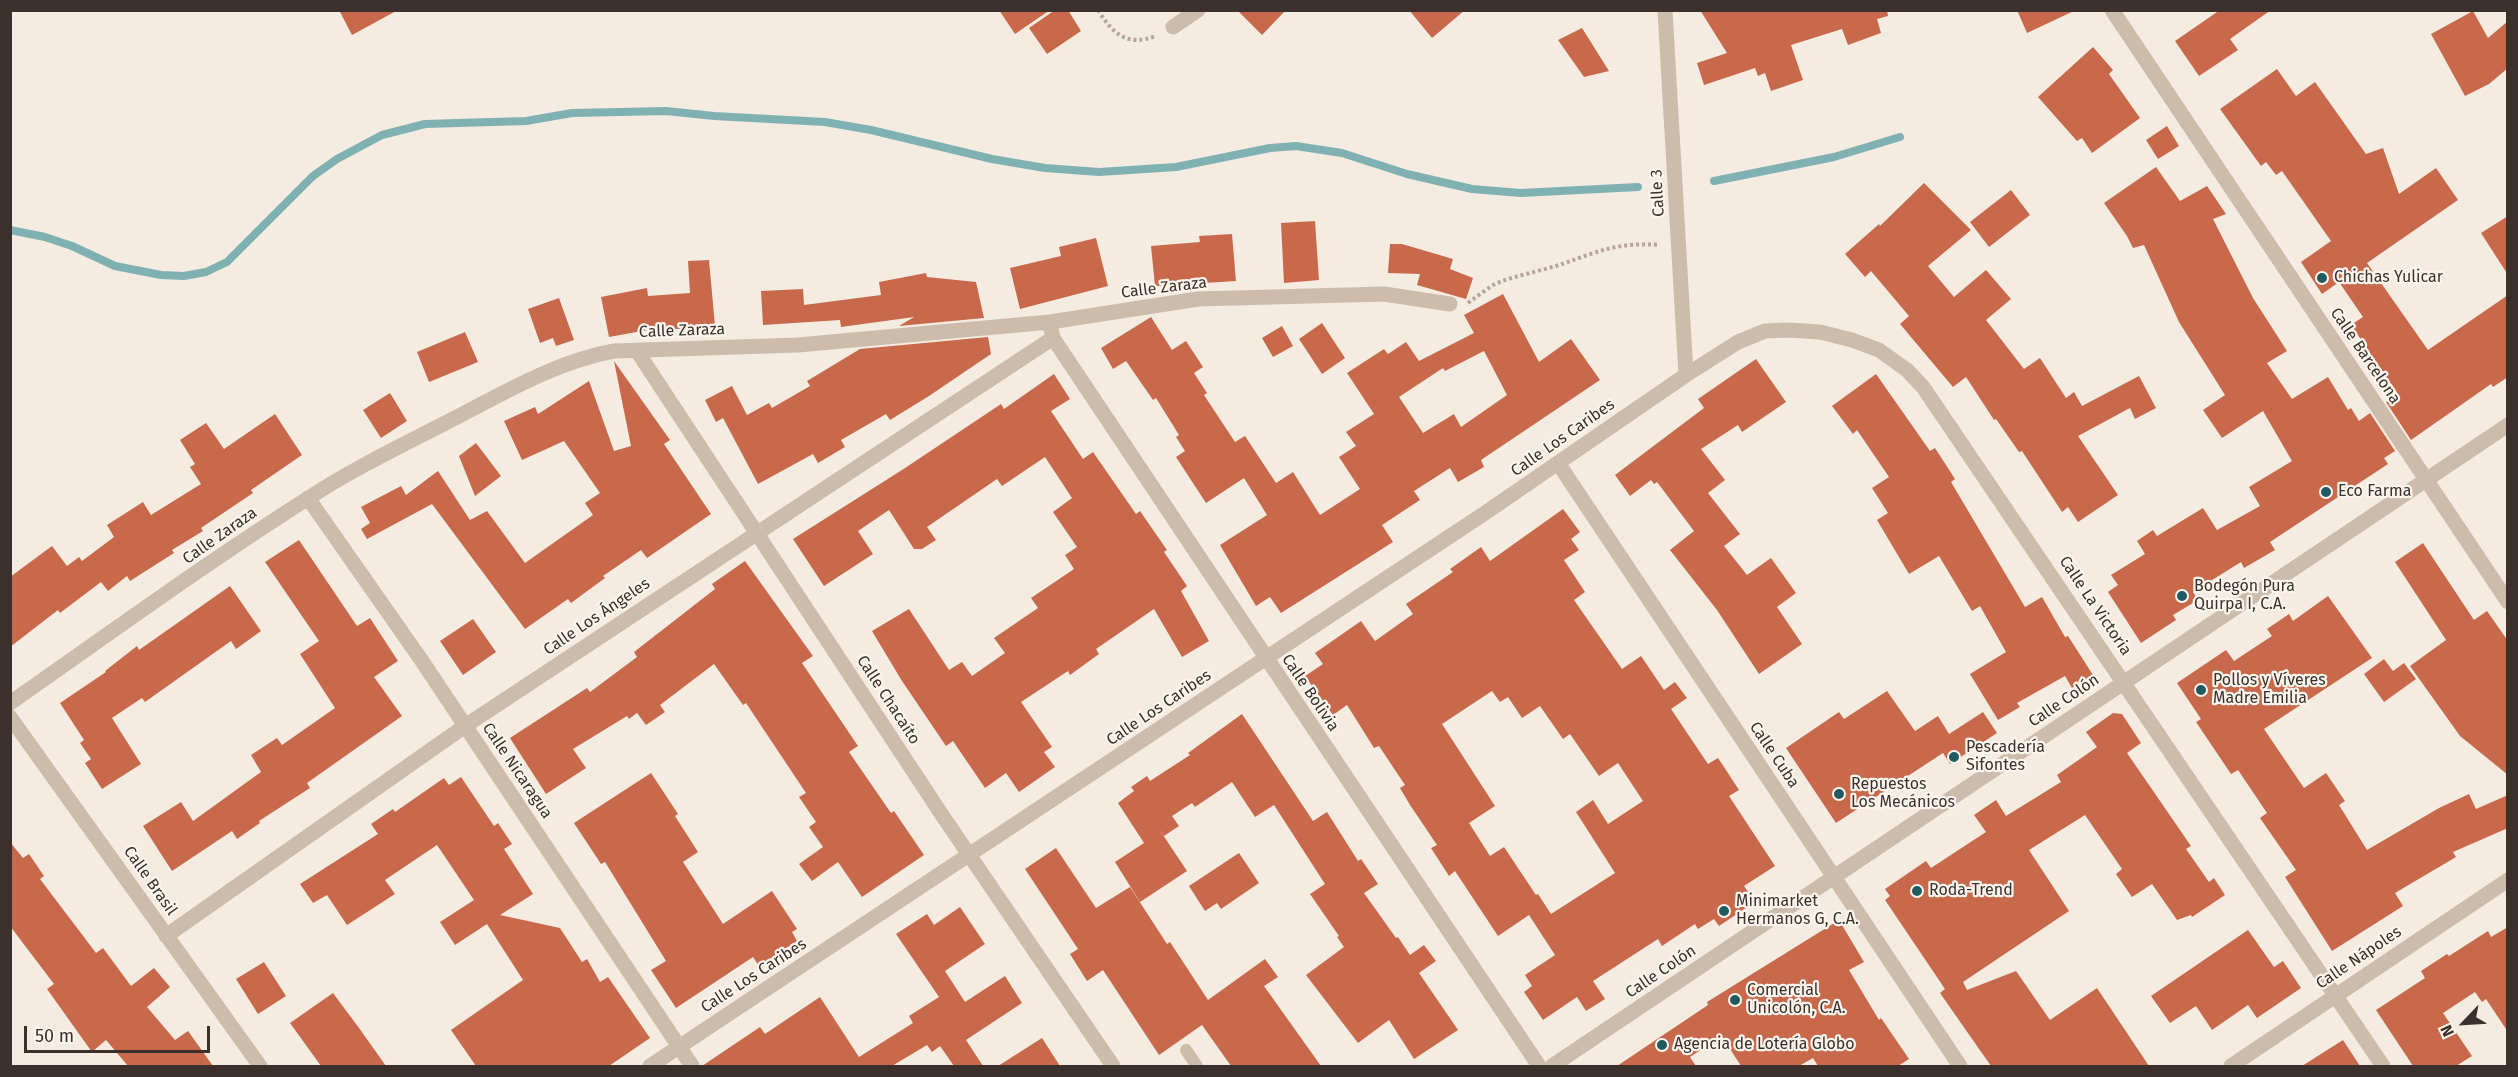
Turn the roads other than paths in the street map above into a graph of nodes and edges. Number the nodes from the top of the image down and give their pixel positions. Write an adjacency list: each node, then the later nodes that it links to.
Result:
1 (1198, 10): 4 (street)
2 (1665, 10): 9 (street, Calle 3)
3 (2112, 10): 12 (street, Calle Barcelona)
4 (1173, 27)
5 (1450, 304): 6 (street, Calle Zaraza)
6 (1050, 322): 7 (street); 8 (street, Calle Zaraza)
7 (1053, 338): 14 (street, Calle Los Ángeles); 16 (street, Calle Bolivia)
8 (637, 351): 13 (street, Calle Zaraza); 14 (street, Calle Chacaíto)
9 (1686, 375): 11 (street, Calle Los Caribes); 17 (street, Calle La Victoria)
10 (2508, 425): 12 (street, Calle Colón)
11 (1558, 463): 16 (street, Calle Los Caribes); 22 (street, Calle Cuba)
12 (2427, 479): 15 (street, Calle Barcelona); 17 (street, Calle Colón)
13 (308, 498): 18 (street, Calle Zaraza); 20 (street, Calle Nicaragua)
14 (757, 532): 20 (street, Calle Los Ángeles); 21 (street, Calle Chacaíto)
15 (2508, 602)
16 (1266, 658): 21 (street, Calle Los Caribes); 33 (street, Calle Bolivia)
17 (2124, 682): 22 (street, Calle Colón); 25 (street, Calle La Victoria)
18 (10, 703)
19 (10, 717): 24 (street, Calle Brasil)
20 (465, 726): 24 (street, Calle Los Ángeles); 26 (street, Calle Nicaragua)
21 (970, 855): 26 (street, Calle Los Caribes); 31 (street, Calle Chacaíto)
22 (1834, 877): 34 (street, Calle Colón); 35 (street, Calle Cuba)
23 (2508, 880): 25 (street, Calle Nápoles)
24 (166, 936): 28 (street, Calle Brasil)
25 (2336, 996): 36 (street, Calle Nápoles); 37 (street, Calle La Victoria)
26 (679, 1047): 29 (street, Calle Los Caribes); 30 (street, Calle Nicaragua)
27 (1186, 1050): 32 (lane)
28 (260, 1066)
29 (650, 1066)
30 (692, 1066)
31 (1113, 1066)
32 (1197, 1066)
33 (1539, 1066)
34 (1552, 1066)
35 (1960, 1066)
36 (2231, 1066)
37 (2383, 1066)

